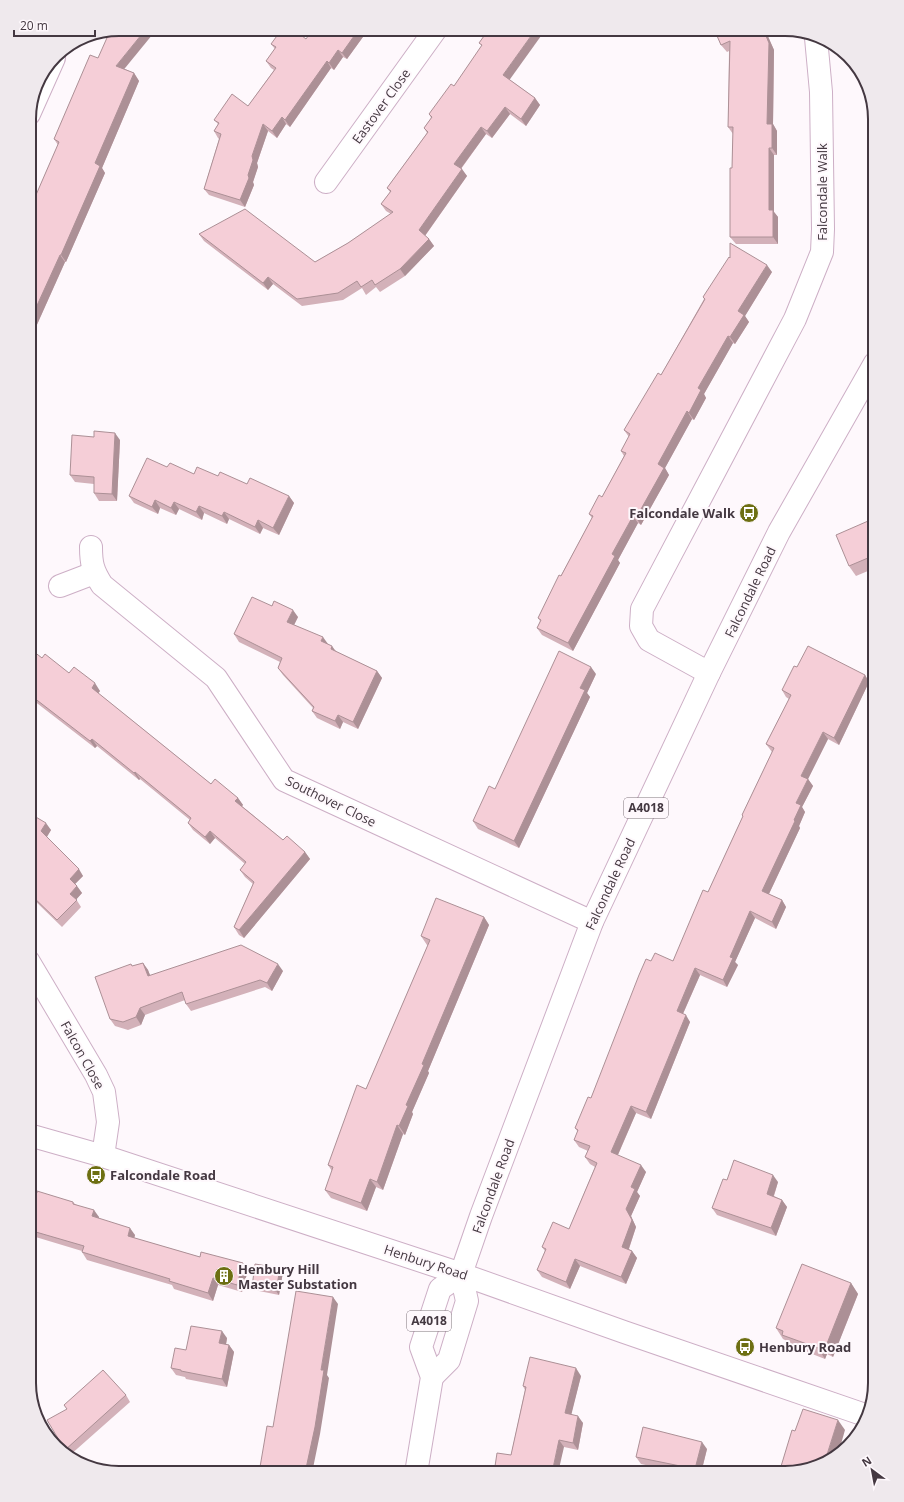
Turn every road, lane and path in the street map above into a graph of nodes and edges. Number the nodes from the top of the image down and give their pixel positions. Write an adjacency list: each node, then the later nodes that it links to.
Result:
1 (431, 36): 3 (main road, Eastover Close)
2 (816, 42): 8 (main road, Falcondale Walk)
3 (326, 182)
4 (868, 375): 8 (main road, Falcondale Road / A4018)
5 (91, 547): 6 (main road, Southover Close)
6 (94, 573): 7 (main road); 9 (main road, Southover Close)
7 (60, 586)
8 (709, 673): 9 (main road, Falcondale Road / A4018)
9 (592, 922): 13 (main road, Falcondale Road / A4018)
10 (36, 974): 12 (main road, Falcon Close)
11 (36, 1137): 12 (main road, Henbury Road)
12 (103, 1156): 13 (main road, Henbury Road)
13 (461, 1274): 14 (main road, A4018); 14 (main road, A4018); 15 (main road, Henbury Road)
14 (432, 1377): 16 (main road, A4018)
15 (862, 1414)
16 (417, 1466)

